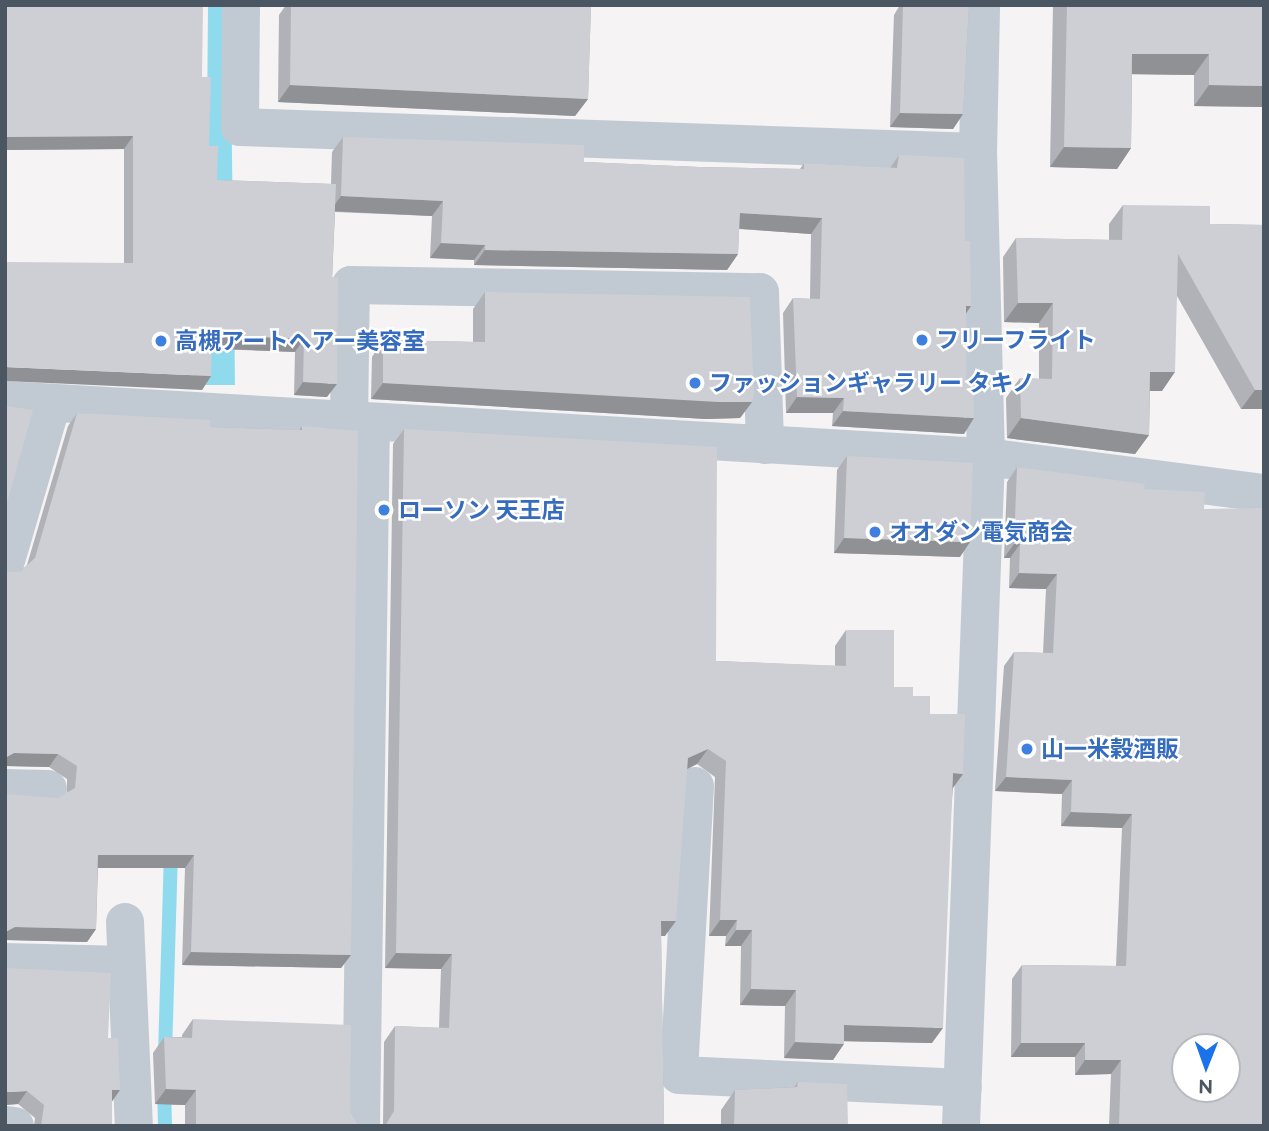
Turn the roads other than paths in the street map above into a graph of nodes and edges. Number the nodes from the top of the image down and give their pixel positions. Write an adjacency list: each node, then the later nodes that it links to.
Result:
1 (241, 5): 3 (street)
2 (981, 5): 3 (street)
3 (978, 152): 8 (street)
4 (5, 400): 5 (street)
5 (52, 403): 6 (street); 10 (street)
6 (360, 423): 7 (street); 7 (street); 21 (street)
7 (765, 445): 8 (street)
8 (986, 457): 9 (street); 17 (street)
9 (1264, 493)
10 (5, 564)
11 (695, 786): 17 (street)
12 (5, 788): 13 (street)
13 (48, 789)
14 (125, 922): 16 (street)
15 (5, 962): 16 (street)
16 (125, 965): 20 (street)
17 (963, 1088): 22 (street)
18 (5, 1125): 19 (street)
19 (15, 1126)
20 (134, 1126)
21 (362, 1126)
22 (961, 1126)

